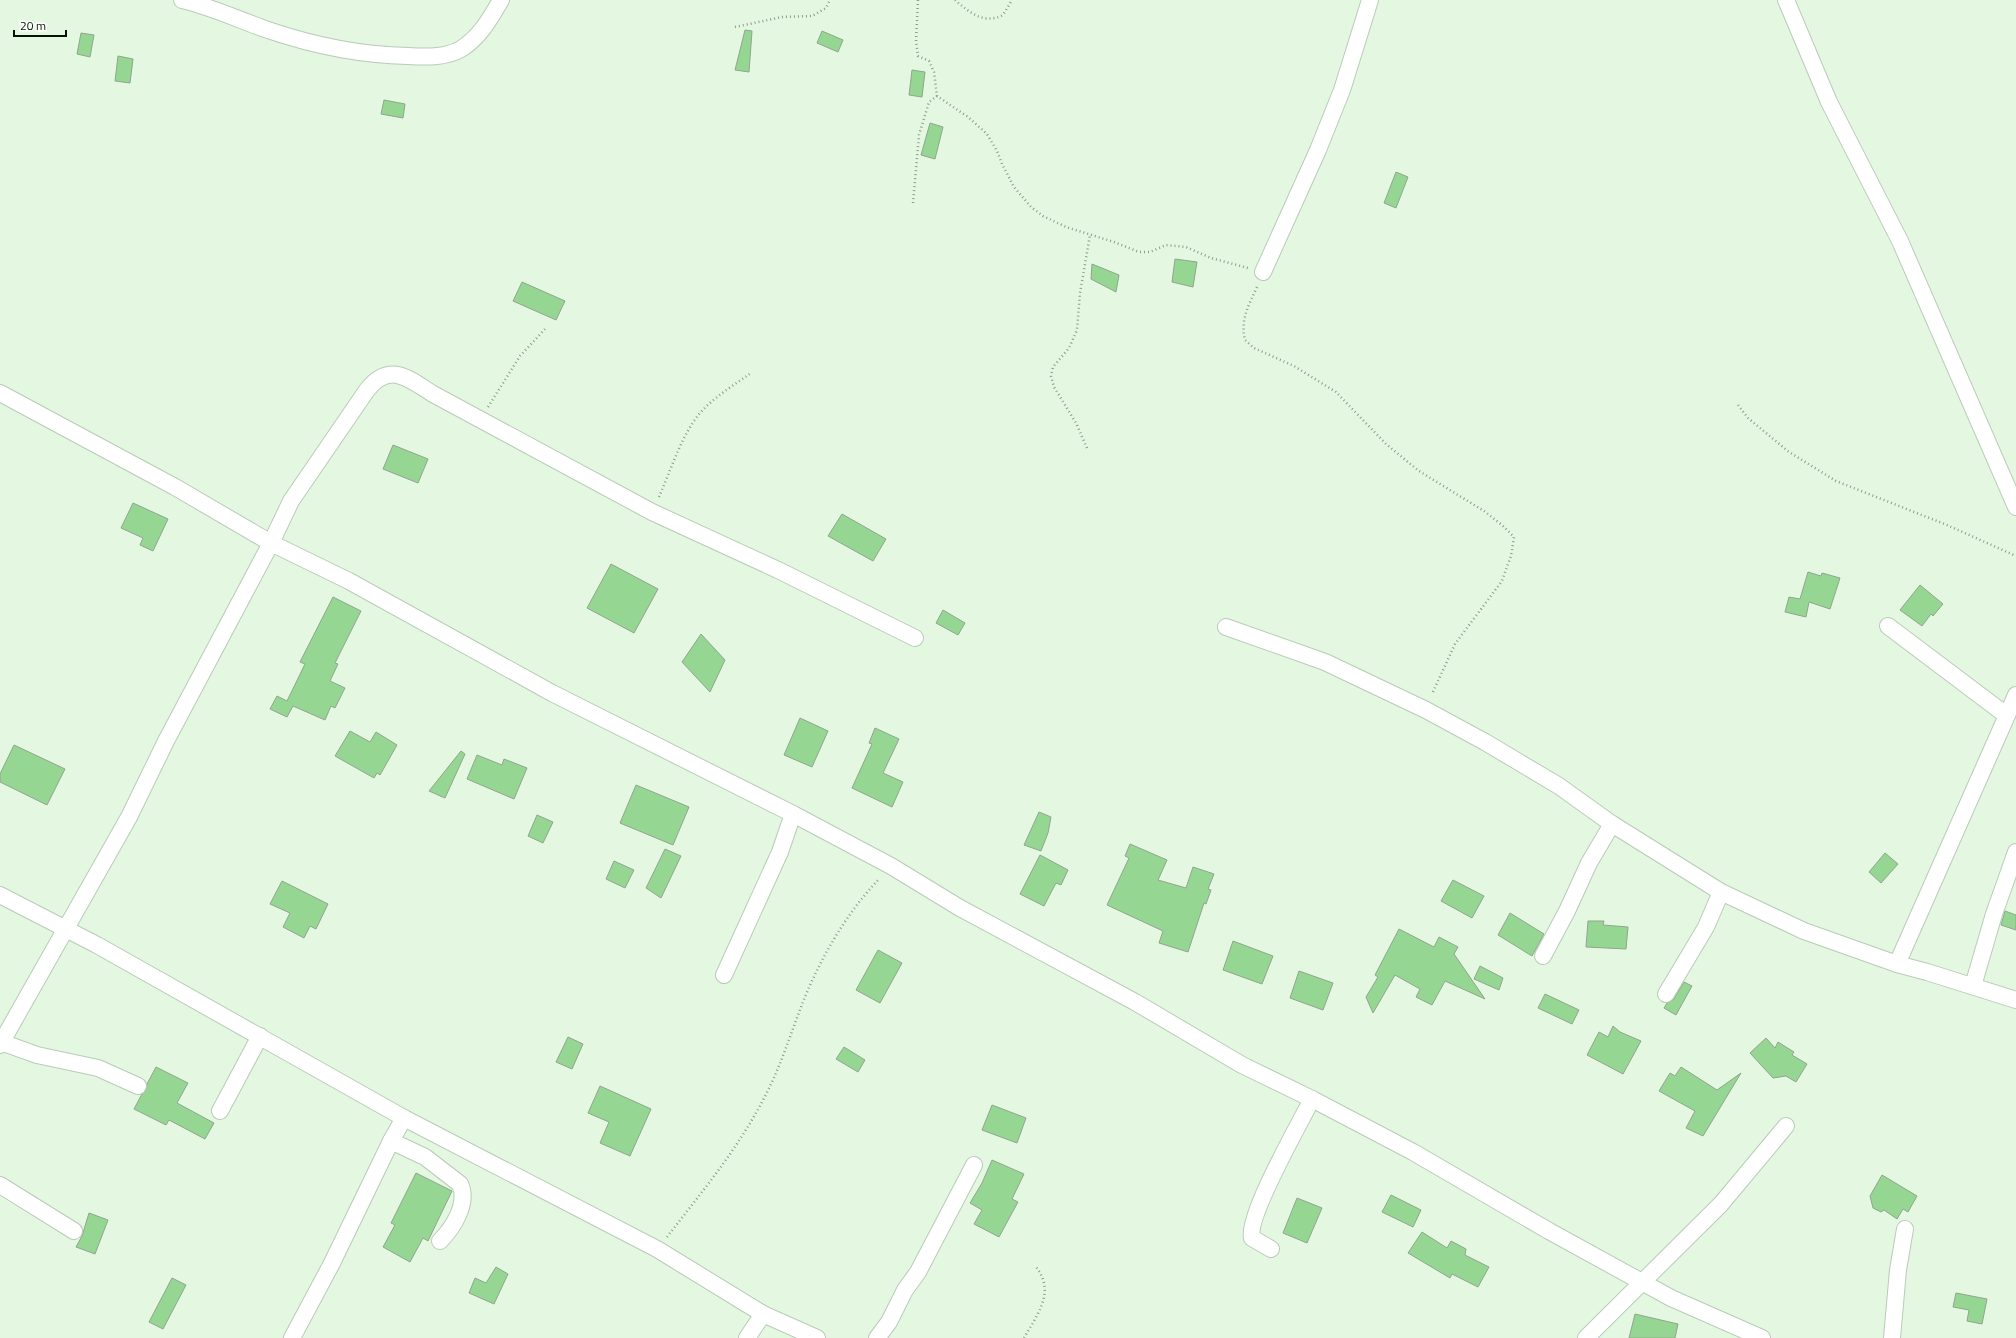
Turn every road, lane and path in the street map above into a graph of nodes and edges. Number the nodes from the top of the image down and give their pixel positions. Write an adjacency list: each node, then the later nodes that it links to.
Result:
1 (182, 0): 9 (street)
2 (501, 0): 9 (street)
3 (830, 0): 10 (path)
4 (918, 0): 11 (path)
5 (955, 0): 6 (path)
6 (1012, 0)
7 (1370, 0): 14 (street)
8 (1786, 0): 21 (street)
9 (209, 3)
10 (735, 27)
11 (937, 96): 12 (path); 13 (path)
12 (913, 203)
13 (1090, 235): 14 (path); 20 (path)
14 (1263, 272): 29 (path)
15 (546, 328): 19 (path)
16 (751, 373): 22 (path)
17 (0, 393): 23 (street)
18 (1738, 405): 24 (path)
19 (480, 419): 22 (street); 23 (street)
20 (1086, 448)
21 (2016, 508)
22 (652, 512): 27 (street)
23 (271, 543): 31 (street); 37 (street)
24 (2016, 556)
25 (1888, 626): 30 (street)
26 (1226, 627): 29 (street)
27 (915, 638)
28 (2016, 695): 30 (street)
29 (1426, 710): 32 (street)
30 (2006, 715): 39 (street)
31 (793, 814): 34 (street); 40 (street)
32 (1612, 824): 35 (street); 38 (street)
33 (2016, 852): 41 (street)
34 (892, 866): 47 (street); 58 (path)
35 (1721, 892): 39 (street); 42 (street)
36 (0, 895): 37 (street)
37 (66, 930): 44 (street); 45 (street)
38 (1543, 956)
39 (1897, 964): 41 (street)
40 (724, 975)
41 (1973, 986): 43 (street)
42 (1666, 994)
43 (2016, 1000)
44 (260, 1036): 48 (street); 49 (street)
45 (1, 1043): 46 (street)
46 (138, 1086)
47 (1312, 1098): 57 (street); 60 (street)
48 (220, 1111)
49 (404, 1118): 51 (street); 58 (street)
50 (1786, 1126): 60 (street)
51 (391, 1141): 56 (street); 62 (street)
52 (974, 1165): 65 (street)
53 (0, 1185): 55 (street)
54 (1905, 1229): 69 (street)
55 (74, 1231)
56 (440, 1242)
57 (1271, 1249)
58 (657, 1250): 61 (street)
59 (1036, 1267): 66 (path)
60 (1643, 1282): 67 (street); 68 (street)
61 (763, 1314): 63 (street); 64 (street)
62 (292, 1338)
63 (747, 1338)
64 (817, 1338)
65 (877, 1338)
66 (1024, 1338)
67 (1586, 1338)
68 (1762, 1338)
69 (1892, 1338)

